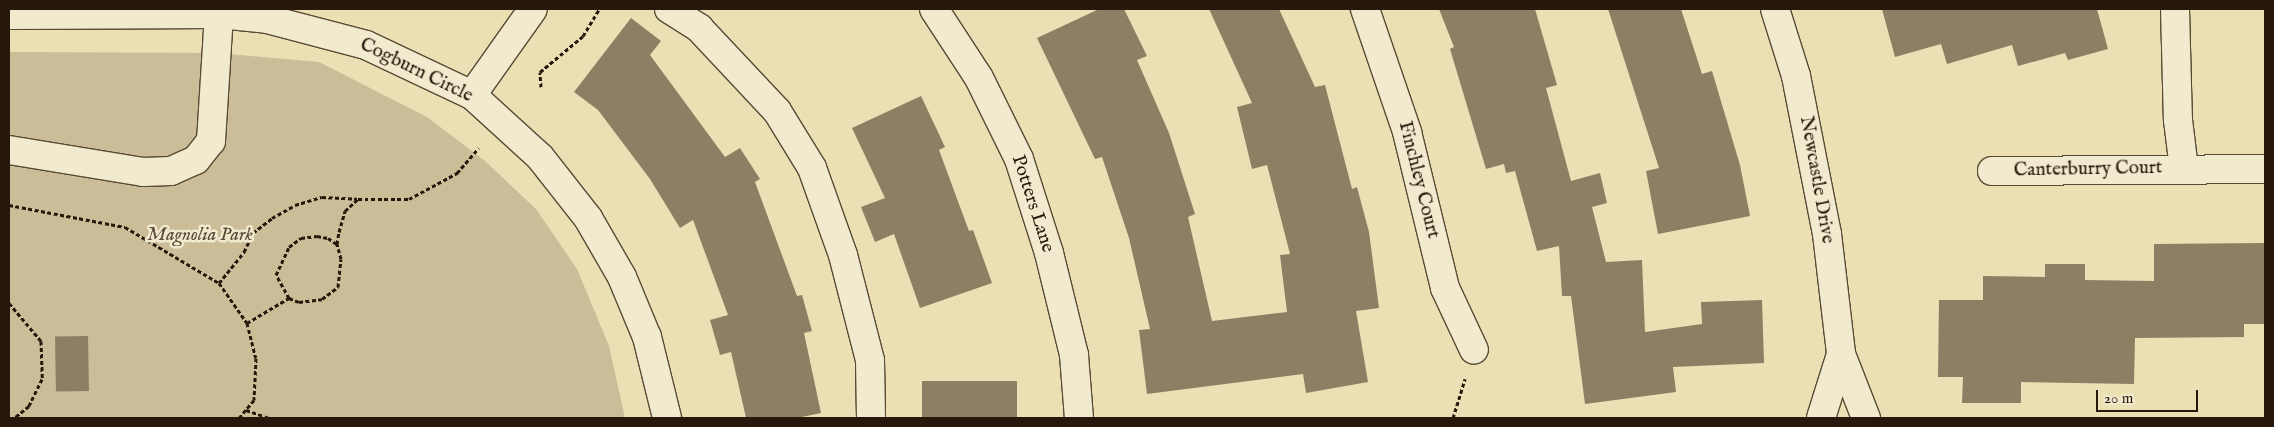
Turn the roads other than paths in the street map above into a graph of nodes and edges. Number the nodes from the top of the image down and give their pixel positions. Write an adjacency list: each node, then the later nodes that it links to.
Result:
1 (533, 9): 9 (street)
2 (669, 9): 17 (street)
3 (934, 9): 18 (street, Potters Lane)
4 (1365, 9): 14 (street, Finchley Court)
5 (1775, 9): 15 (street, Newcastle Drive)
6 (2175, 9): 12 (street)
7 (219, 14): 8 (street, Cogburn Circle); 9 (street, Cogburn Circle); 10 (street)
8 (9, 15)
9 (472, 95): 16 (street, Cogburn Circle)
10 (9, 150)
11 (2265, 169): 12 (street, Canterburry Court)
12 (2184, 170): 13 (street, Canterburry Court)
13 (1992, 171)
14 (1474, 350)
15 (1841, 354): 19 (street, Newcastle Drive); 20 (street, Newcastle Drive)
16 (667, 418)
17 (871, 418)
18 (1080, 418)
19 (1821, 418)
20 (1866, 418)

